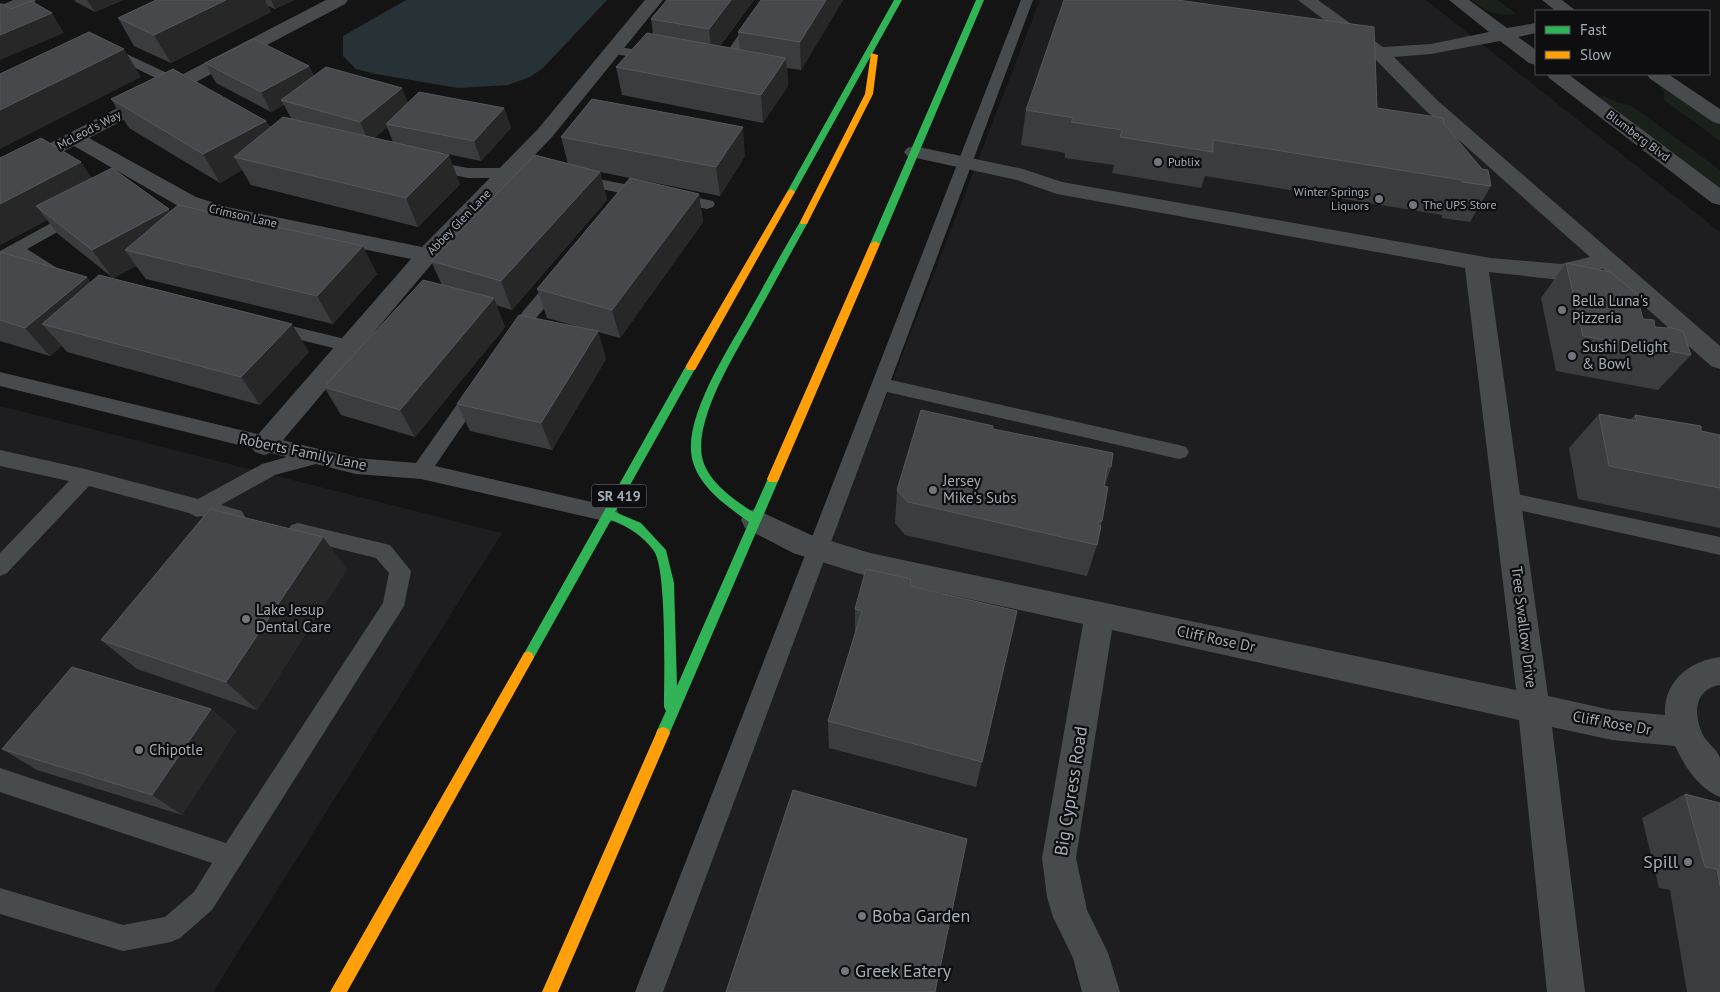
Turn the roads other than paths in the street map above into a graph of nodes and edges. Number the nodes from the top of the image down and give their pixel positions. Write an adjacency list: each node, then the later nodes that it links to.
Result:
1 (27, 0): 12 (street)
2 (338, 0): 24 (street, McLeod's Way)
3 (654, 0): 17 (street, Abbey Glen Lane)
4 (768, 0): 21 (lane)
5 (898, 0): 16 (main road, SR 419)
6 (980, 0): 27 (main road)
7 (1027, 0): 28 (lane)
8 (1307, 0): 18 (street)
9 (1458, 0): 14 (street)
10 (1551, 0): 11 (street)
11 (1566, 10)
12 (0, 12)
13 (1535, 28): 14 (street)
14 (1503, 34): 18 (street); 20 (street)
15 (128, 41): 24 (lane)
16 (875, 44): 60 (main road, SR 419); 61 (main road)
17 (613, 50): 19 (lane); 30 (street, Abbey Glen Lane)
18 (1379, 53): 41 (street)
19 (669, 58)
20 (1535, 58)
21 (741, 70)
22 (1557, 75): 35 (street, Blumberg Blvd)
23 (1657, 75): 25 (street)
24 (187, 88): 26 (street, McLeod's Way)
25 (1720, 118)
26 (74, 138): 32 (street, McLeod's Way); 40 (street, Crimson Lane)
27 (914, 152): 28 (street); 61 (main road)
28 (965, 163): 42 (street); 51 (lane)
29 (419, 164): 30 (lane)
30 (506, 173): 31 (lane); 40 (street, Abbey Glen Lane)
31 (539, 173)
32 (0, 177)
33 (558, 177): 34 (lane)
34 (634, 191): 36 (lane); 38 (lane)
35 (1720, 198)
36 (707, 204)
37 (91, 205): 39 (lane)
38 (621, 205)
39 (7, 254): 44 (lane)
40 (427, 255): 46 (street, Abbey Glen Lane)
41 (1606, 261): 42 (street); 48 (street)
42 (1476, 263): 58 (street, Tree Swallow Drive)
43 (567, 270): 47 (lane)
44 (73, 279)
45 (254, 323): 46 (lane)
46 (349, 346): 52 (street, Abbey Glen Lane)
47 (503, 353)
48 (1720, 360)
49 (486, 377): 56 (lane)
50 (0, 379): 52 (lane, Roberts Family Lane)
51 (881, 384): 53 (lane); 65 (lane)
52 (264, 445): 54 (lane, Roberts Family Lane)
53 (1179, 452)
54 (316, 457): 56 (lane, Roberts Family Lane); 59 (lane)
55 (0, 458): 57 (lane)
56 (421, 471): 60 (lane, Roberts Family Lane)
57 (85, 477): 59 (lane); 66 (lane)
58 (1507, 500): 64 (lane); 69 (street, Tree Swallow Drive)
59 (197, 509): 62 (lane)
60 (609, 514): 70 (main road); 76 (main road, SR 419)
61 (755, 520): 65 (street, Cliff Rose Dr); 70 (main road)
62 (253, 521)
63 (281, 528): 74 (lane)
64 (1720, 546)
65 (816, 550): 67 (street, Cliff Rose Dr); 78 (lane)
66 (0, 567)
67 (1100, 614): 69 (street, Cliff Rose Dr); 79 (street, Big Cypress Road)
68 (1720, 671): 71 (street)
69 (1534, 707): 71 (street, Cliff Rose Dr); 80 (street, Tree Swallow Drive)
70 (671, 716): 77 (main road)
71 (1684, 732): 73 (street)
72 (0, 780): 74 (lane)
73 (1720, 781)
74 (231, 856): 75 (lane)
75 (0, 901)
76 (338, 992)
77 (550, 992)
78 (649, 992)
79 (1101, 992)
80 (1566, 992)

